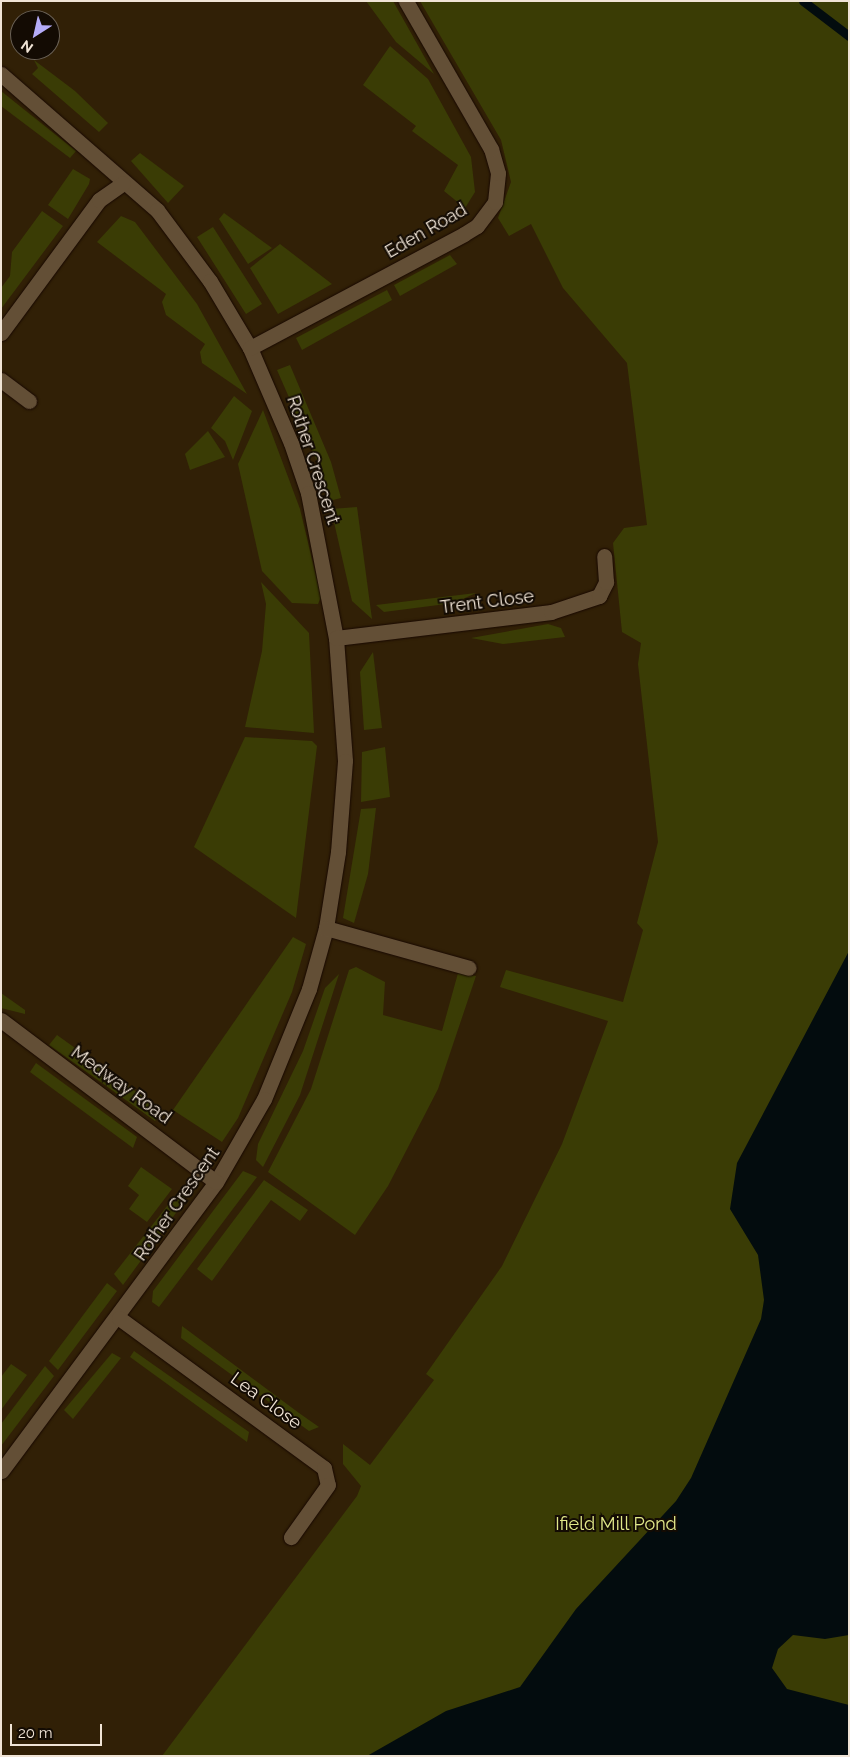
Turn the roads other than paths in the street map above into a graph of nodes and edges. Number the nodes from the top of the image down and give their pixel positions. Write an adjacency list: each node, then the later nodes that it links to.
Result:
1 (406, 1): 5 (street, Eden Road)
2 (1, 74): 3 (street, Rother Crescent)
3 (123, 183): 4 (street); 5 (street, Rother Crescent)
4 (1, 334)
5 (250, 348): 9 (street, Rother Crescent)
6 (1, 380): 7 (street)
7 (29, 401)
8 (604, 556): 9 (street, Trent Close)
9 (336, 638): 10 (street, Rother Crescent)
10 (326, 928): 11 (street); 13 (street, Rother Crescent)
11 (469, 968)
12 (1, 1020): 13 (street, Medway Road)
13 (216, 1182): 14 (street, Rother Crescent)
14 (119, 1318): 15 (street, Rother Crescent); 16 (street, Lea Close)
15 (1, 1471)
16 (291, 1537)

